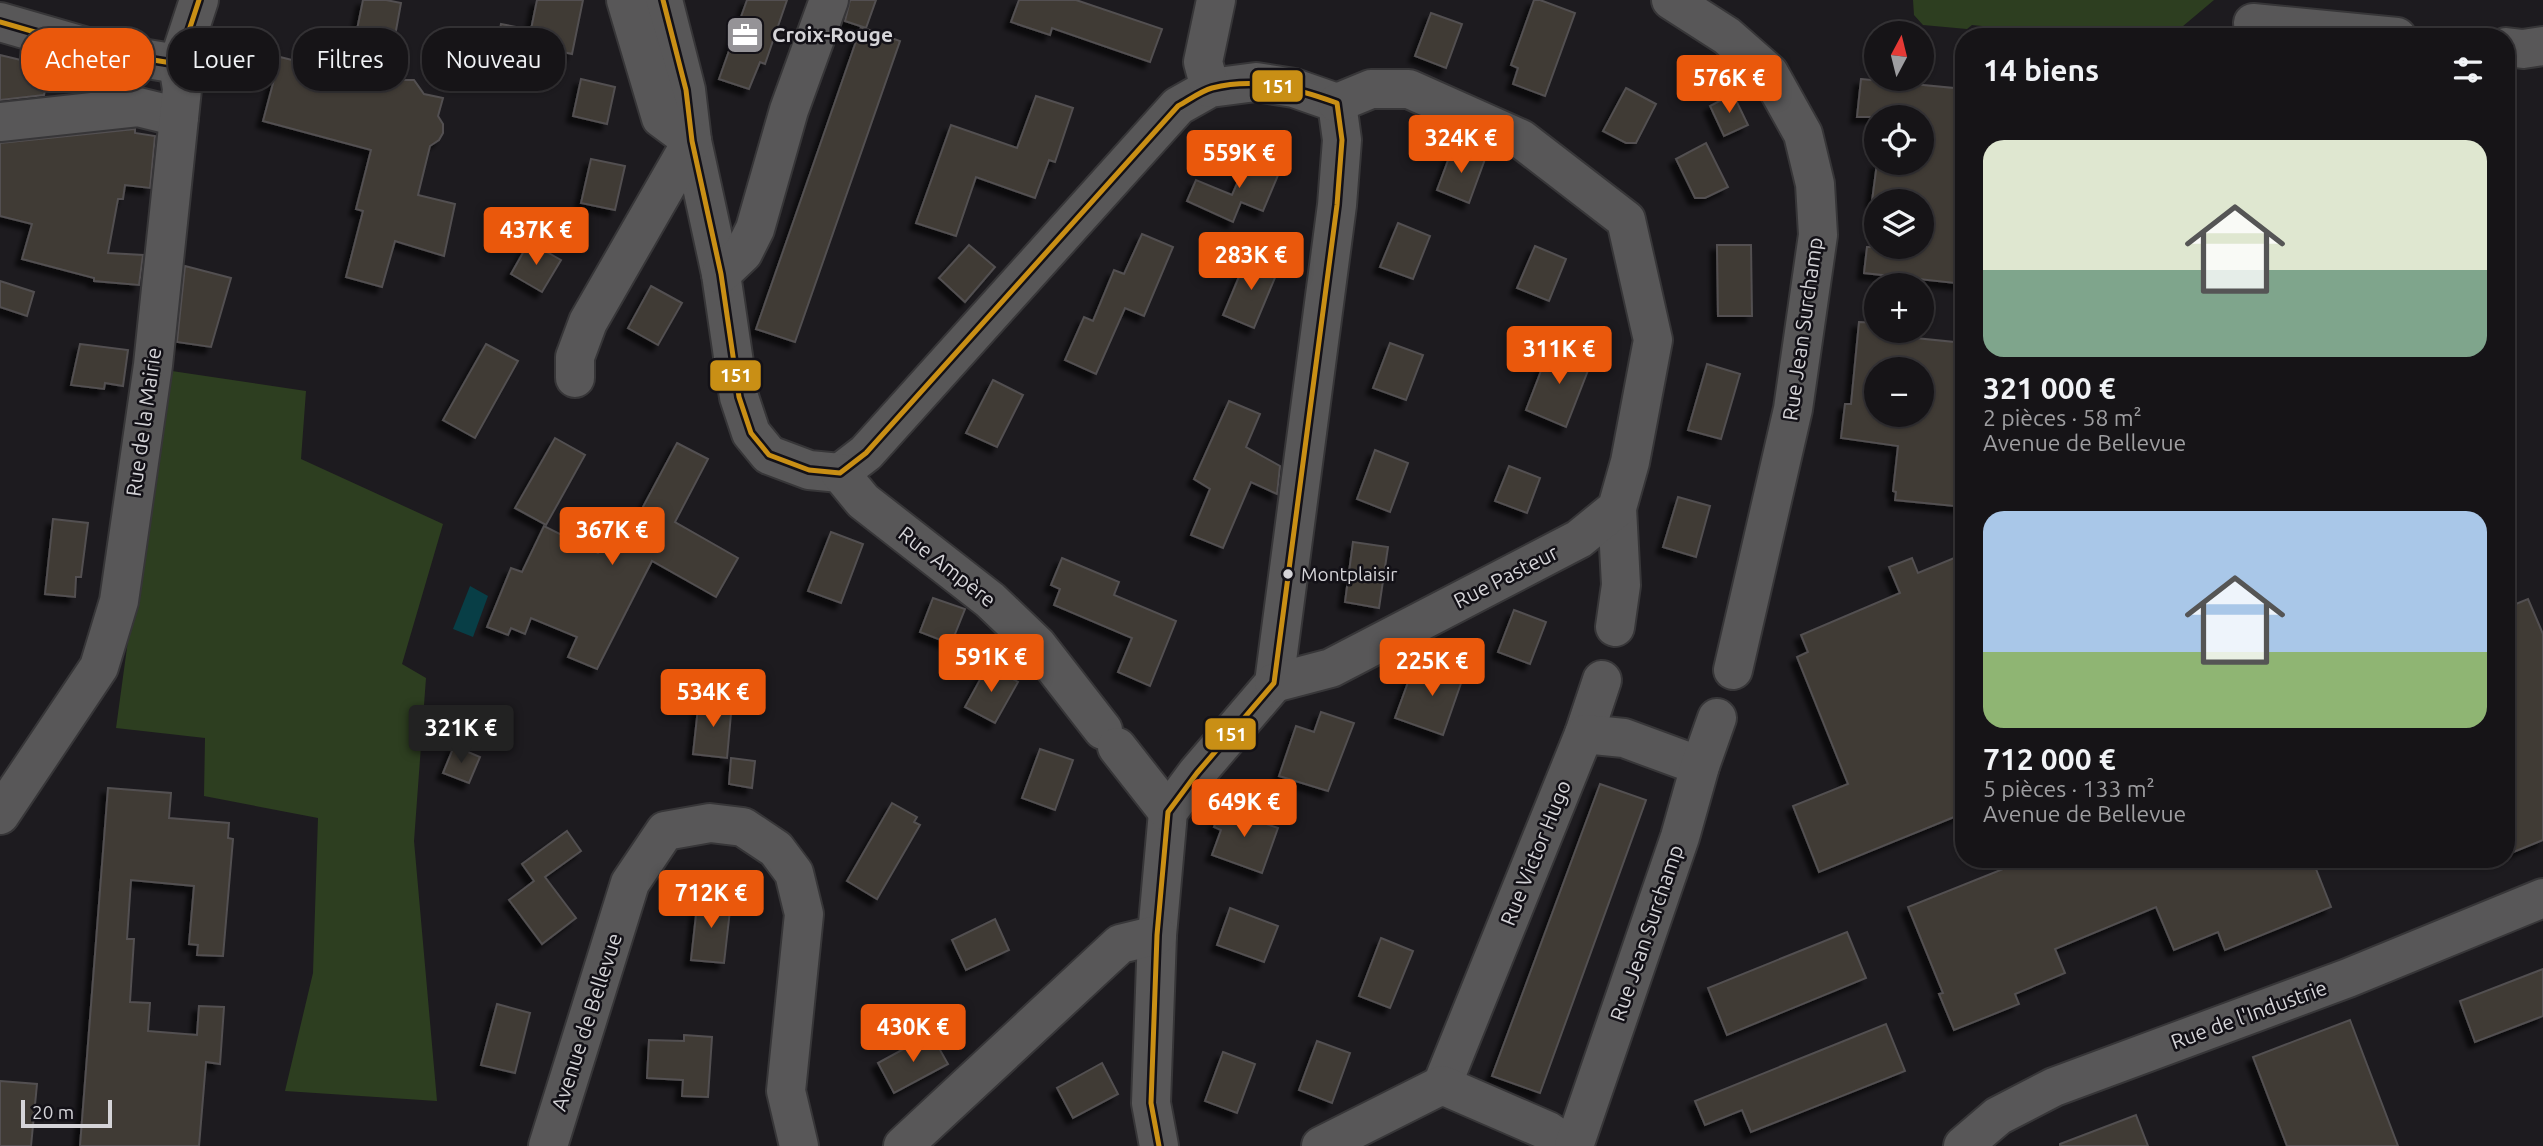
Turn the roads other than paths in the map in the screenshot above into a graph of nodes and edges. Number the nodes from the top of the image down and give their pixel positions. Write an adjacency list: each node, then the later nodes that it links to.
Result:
1 (199, 0): 9 (street, Rue de la Mairie)
2 (626, 0): 21 (street)
3 (663, 0): 21 (street)
4 (829, 0): 22 (street)
5 (1216, 0): 15 (street)
6 (1671, 0): 27 (street, Rue Jean Surchamp)
7 (2247, 20): 10 (street)
8 (0, 22): 13 (street)
9 (190, 28)
10 (2318, 28)
11 (2543, 46): 12 (street)
12 (2515, 48)
13 (168, 62)
14 (168, 75): 18 (street)
15 (1210, 88): 17 (street); 24 (street)
16 (182, 91): 19 (street, Rue de la Mairie)
17 (1337, 103): 25 (street); 29 (street)
18 (138, 107): 19 (street); 20 (street)
19 (179, 117): 34 (street, Rue de la Mairie)
20 (0, 122)
21 (692, 141): 22 (street); 23 (street)
22 (722, 274): 24 (street)
23 (575, 378)
24 (840, 473): 33 (street, Rue Ampère)
25 (1617, 508): 26 (street); 29 (street, Rue Pasteur)
26 (1615, 627)
27 (1733, 670)
28 (1602, 680): 31 (street)
29 (1274, 683): 33 (street)
30 (1717, 718): 32 (street, Rue Jean Surchamp)
31 (1584, 734): 32 (street); 37 (street, Rue Victor Hugo)
32 (1700, 766): 43 (street, Rue Jean Surchamp)
33 (1168, 812): 36 (street)
34 (0, 815)
35 (2543, 898): 44 (street, Rue de l'Industrie)
36 (1157, 935): 40 (street); 41 (street)
37 (1442, 1085): 42 (street); 43 (street)
38 (805, 1139): 39 (street, Avenue de Bellevue)
39 (548, 1146)
40 (903, 1146)
41 (1159, 1146)
42 (1321, 1146)
43 (1572, 1146)
44 (1964, 1146)

